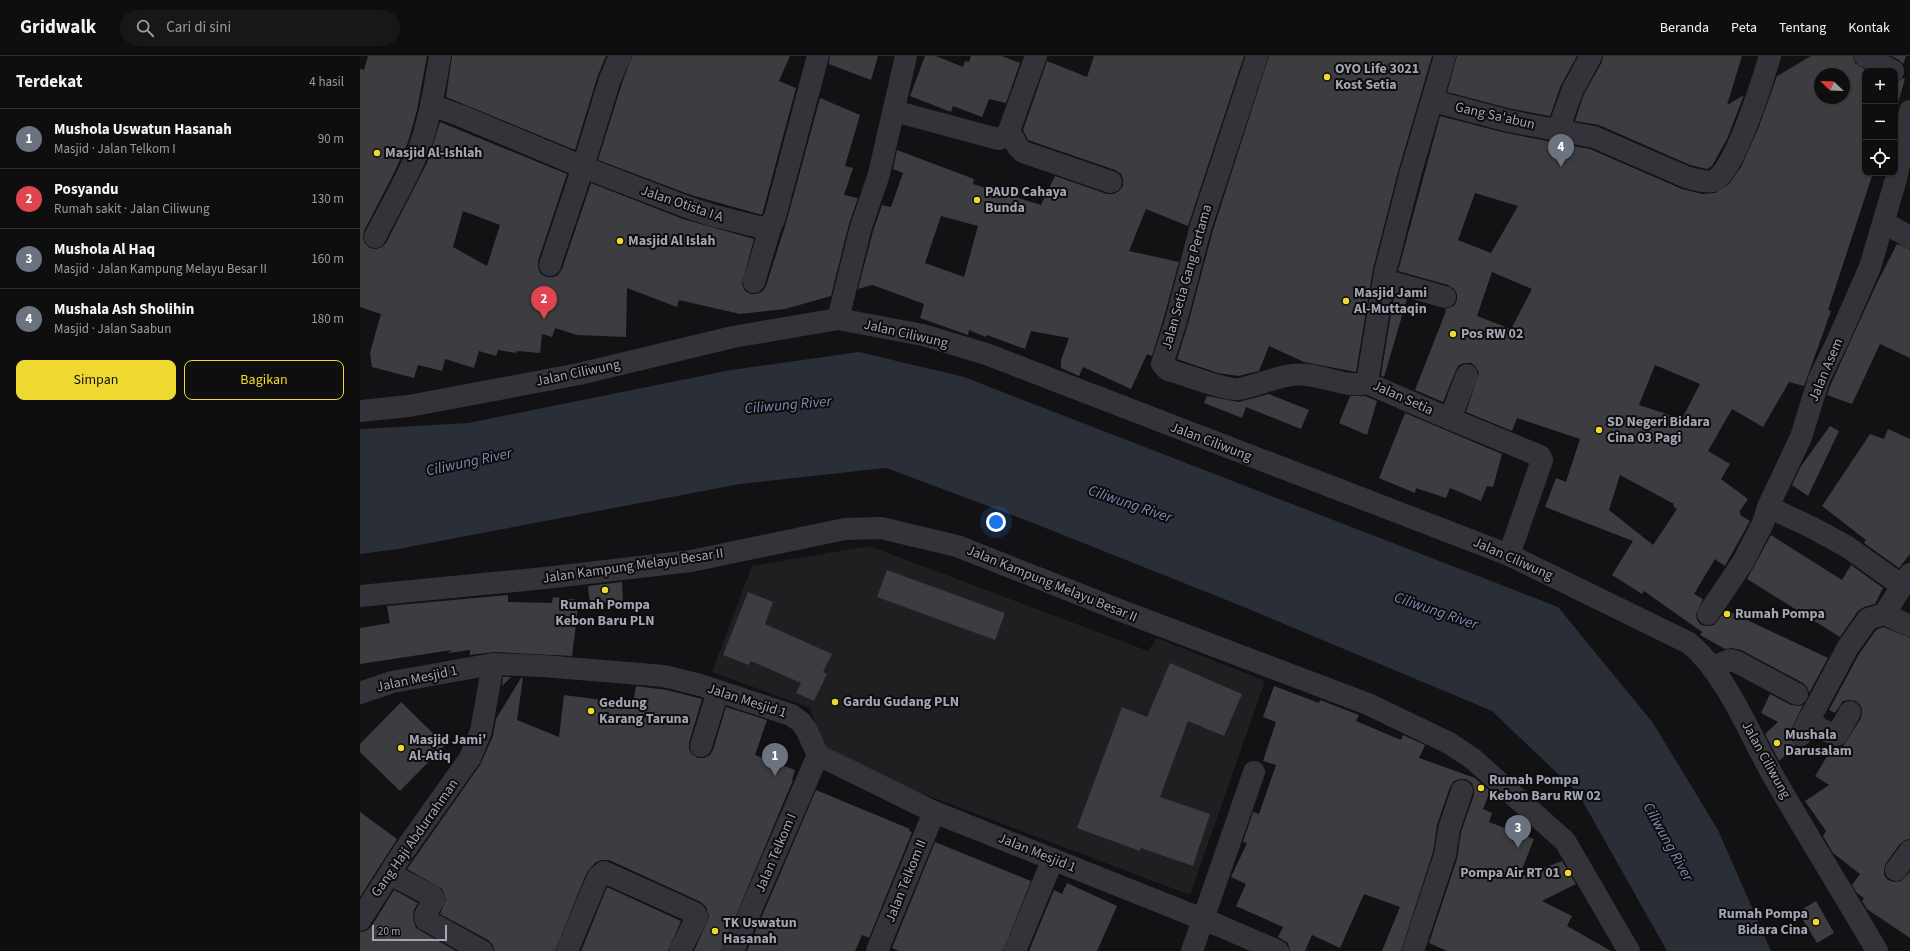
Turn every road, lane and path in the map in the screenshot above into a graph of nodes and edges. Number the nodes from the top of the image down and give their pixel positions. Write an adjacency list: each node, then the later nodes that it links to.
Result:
1 (440, 56): 15 (street)
2 (620, 56): 20 (street)
3 (818, 56): 22 (street)
4 (906, 56): 16 (street)
5 (1036, 56): 19 (street)
6 (1257, 56): 32 (street, Jalan Setia Gang Pertama)
7 (1445, 56): 14 (street, Jalan Setia)
8 (1591, 56): 18 (street)
9 (1770, 56): 18 (street, Gang Sa'abun)
10 (1865, 56): 11 (street)
11 (1888, 68)
12 (1898, 73): 13 (street)
13 (1910, 78)
14 (1433, 101): 18 (street, Gang Sa'abun); 27 (street, Jalan Setia)
15 (431, 105): 20 (street, Jalan Otista I A); 24 (street)
16 (894, 111): 19 (street); 30 (street)
17 (1910, 111): 23 (street, Jalan Asem)
18 (1558, 130)
19 (1009, 131): 21 (street)
20 (583, 167): 22 (street, Jalan Otista I A); 26 (street)
21 (1111, 182)
22 (772, 222): 28 (street)
23 (1883, 228): 25 (street); 35 (street, Jalan Asem)
24 (375, 237)
25 (1910, 237)
26 (550, 265)
27 (1384, 280): 29 (street); 32 (street, Jalan Setia)
28 (754, 282)
29 (1445, 297)
30 (838, 319): 33 (street, Jalan Ciliwung); 36 (street, Jalan Ciliwung)
31 (1467, 375): 34 (street)
32 (1367, 383): 34 (street, Jalan Setia)
33 (360, 411)
34 (1450, 419): 36 (street, Jalan Setia)
35 (1768, 507): 37 (street); 39 (street, Jalan Asem)
36 (1509, 555): 43 (street, Jalan Ciliwung)
37 (1906, 580): 40 (street)
38 (360, 596): 68 (street, Jalan Kampung Melayu Besar II)
39 (1708, 614)
40 (1884, 614): 41 (street); 47 (street)
41 (1910, 626)
42 (493, 664): 44 (street, Jalan Mesjid 1); 45 (street, Jalan Mesjid 1); 56 (street, Gang Haji Abdurrahman)
43 (1712, 667): 46 (street); 69 (street, Jalan Ciliwung)
44 (718, 691): 48 (street); 49 (street, Jalan Mesjid 1)
45 (360, 693)
46 (1797, 694)
47 (1850, 712)
48 (701, 746)
49 (818, 755): 52 (street, Jalan Mesjid 1); 62 (street, Jalan Telkom I)
50 (1254, 772): 58 (street)
51 (1462, 791): 67 (street)
52 (934, 812): 54 (street, Jalan Mesjid 1); 63 (street, Jalan Telkom II)
53 (1910, 851): 55 (street)
54 (1054, 859): 58 (street, Jalan Mesjid 1); 64 (street)
55 (1896, 870)
56 (390, 874): 57 (street, Gang Haji Abdurrahman); 59 (street)
57 (360, 920)
58 (1203, 920): 65 (street); 66 (street, Jalan Mesjid 1)
59 (482, 951)
60 (567, 951): 61 (street)
61 (680, 951)
62 (733, 951)
63 (877, 951)
64 (1015, 951)
65 (1192, 951)
66 (1278, 951)
67 (1413, 951)
68 (1629, 951)
69 (1877, 951)

